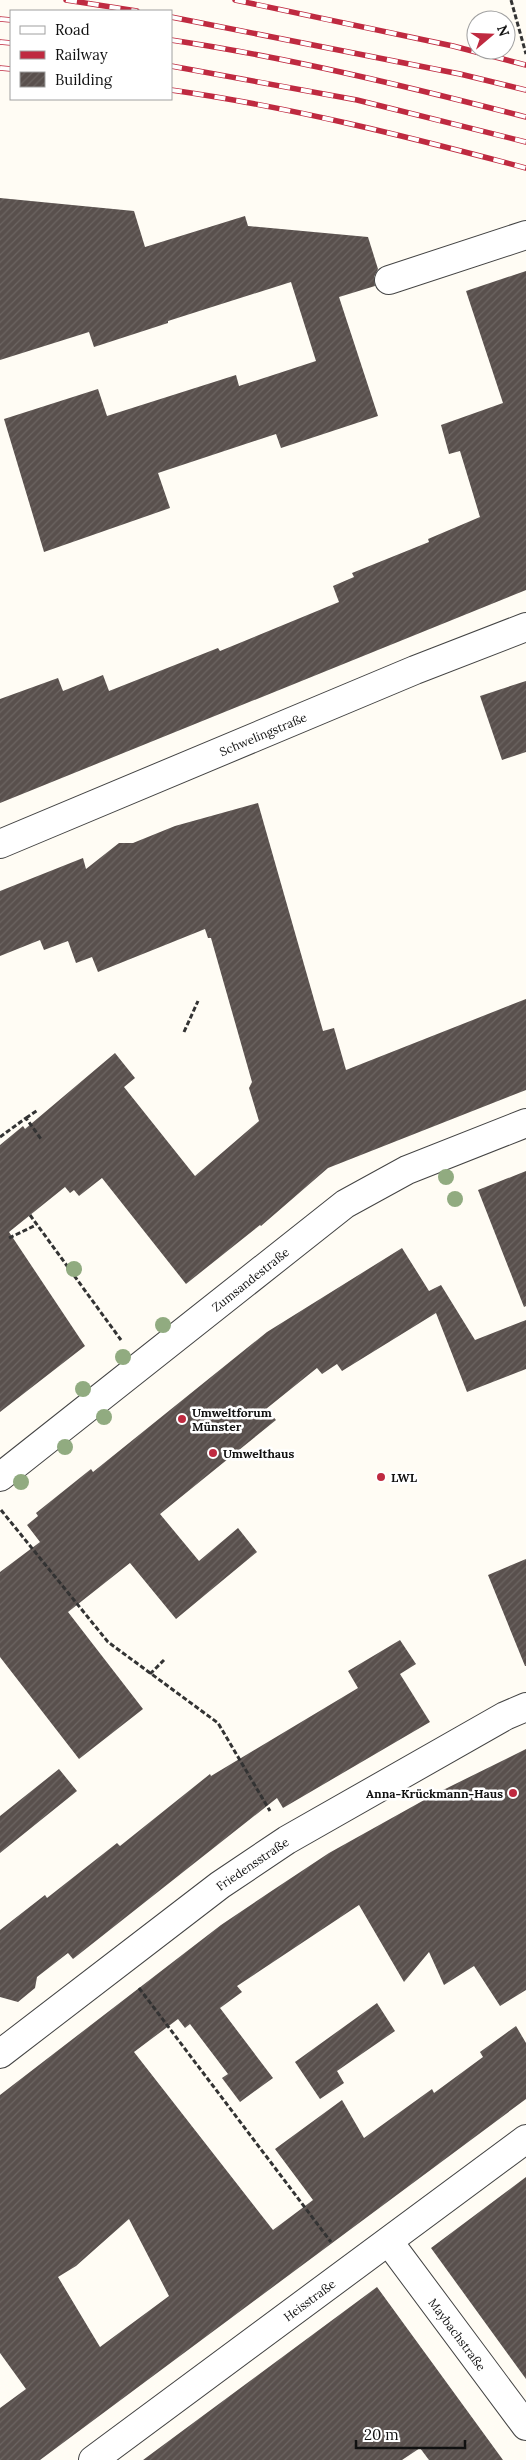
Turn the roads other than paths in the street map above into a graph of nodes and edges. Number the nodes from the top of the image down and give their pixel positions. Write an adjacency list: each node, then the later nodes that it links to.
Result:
1 (526, 235): 2 (street)
2 (390, 280)
3 (526, 627): 4 (street, Schwelingstraße)
4 (0, 844)
5 (526, 1123): 6 (street, Zumsandestraße)
6 (0, 1477)
7 (526, 1707): 8 (street, Friedensstraße)
8 (0, 2054)
9 (526, 2139): 10 (street, Heisstraße)
10 (389, 2242): 11 (street, Maybachstraße); 12 (street, Heisstraße)
11 (526, 2426)
12 (92, 2460)

